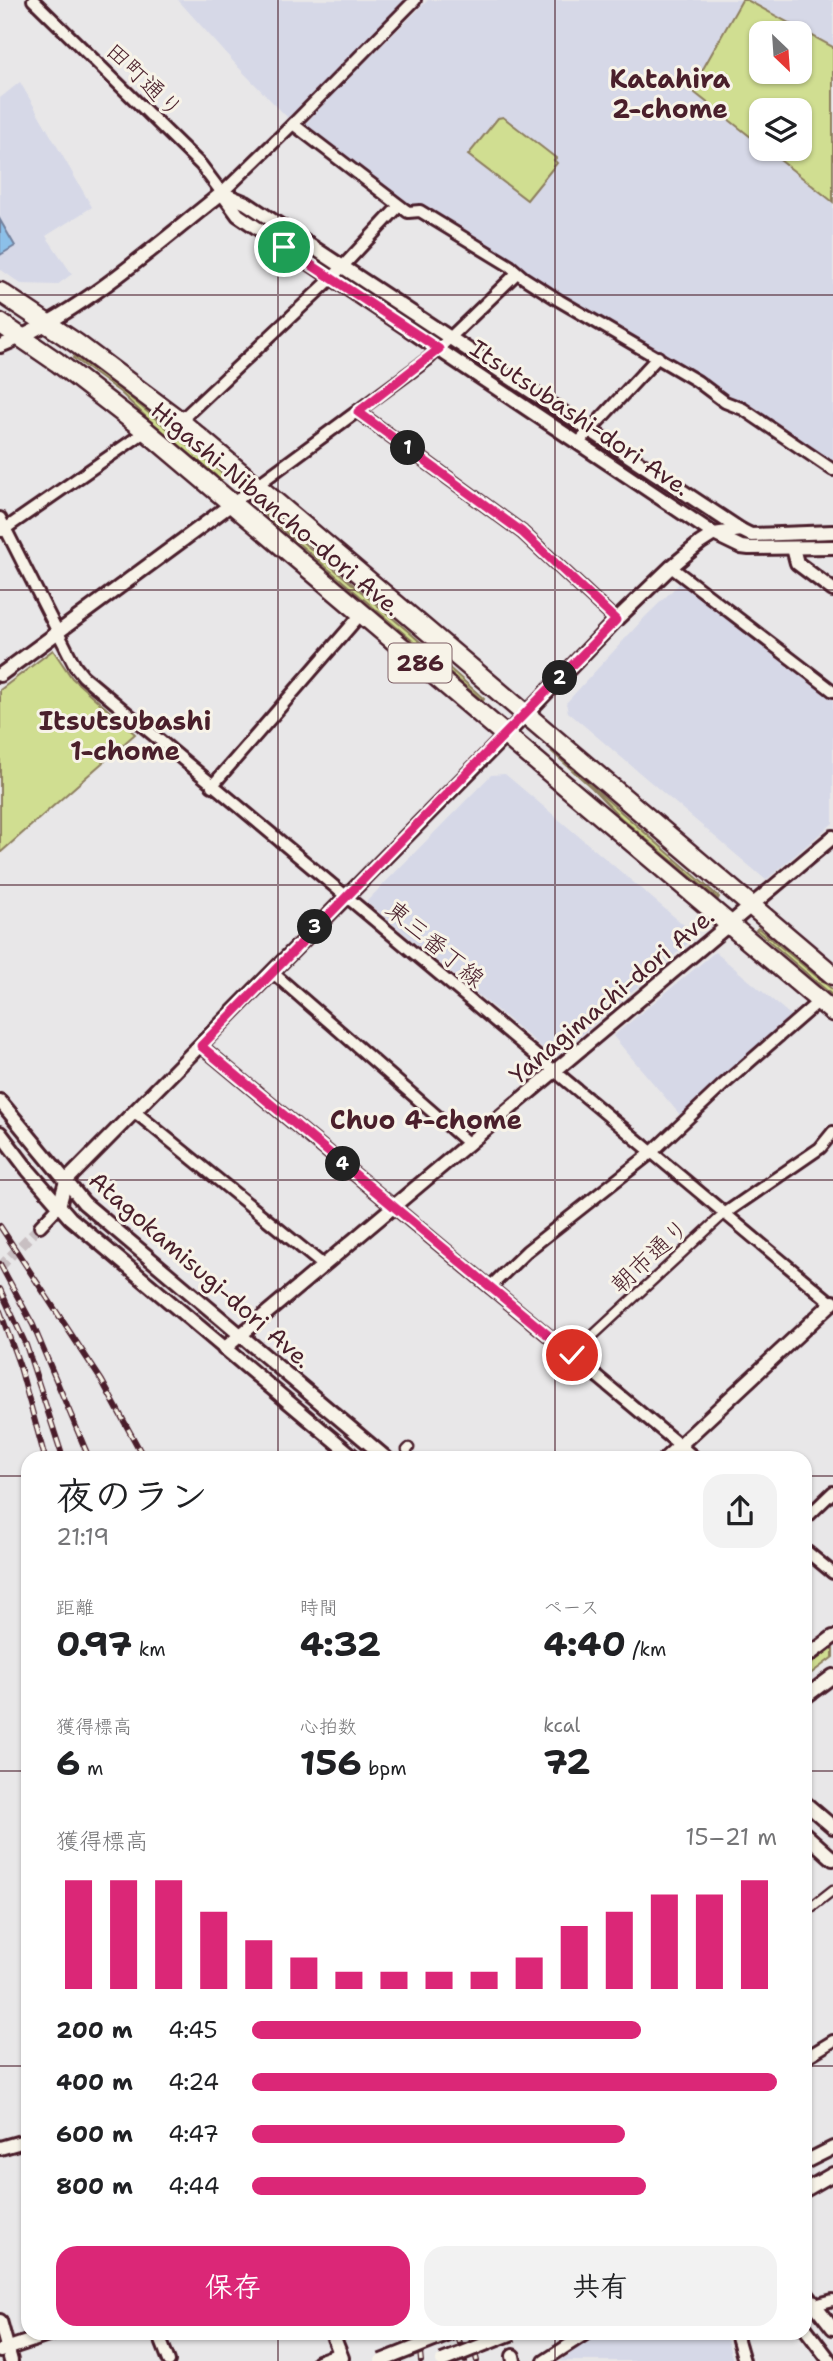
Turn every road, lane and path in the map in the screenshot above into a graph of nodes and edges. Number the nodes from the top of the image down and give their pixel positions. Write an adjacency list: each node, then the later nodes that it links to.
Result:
1 (33, 0): 4 (street, 田町通り)
2 (415, 0): 3 (street)
3 (293, 124): 4 (street); 5 (street)
4 (222, 192): 6 (street, Itsutsubashi-dori Ave.); 8 (street, Itsutsubashi-dori Ave.); 11 (street)
5 (398, 205): 6 (street); 7 (street)
6 (343, 267): 8 (street); 13 (street, Itsutsubashi-dori Ave.)
7 (517, 273): 13 (street); 16 (street)
8 (331, 279): 15 (street, Itsutsubashi-dori Ave.); 18 (street)
9 (0, 292): 11 (highway, Higashi-Nibancho-dori Ave. / 286)
10 (0, 323): 12 (highway, Higashi-Nibancho-dori Ave. / 286)
11 (48, 324): 12 (street); 18 (highway, Higashi-Nibancho-dori Ave. / 286)
12 (21, 338): 14 (street); 20 (highway, Higashi-Nibancho-dori Ave. / 286)
13 (450, 338): 15 (street); 19 (street, Itsutsubashi-dori Ave.)
14 (0, 346)
15 (439, 349): 17 (street); 21 (street, Itsutsubashi-dori Ave.)
16 (658, 357): 19 (street); 22 (street)
17 (358, 412): 23 (street); 35 (street)
18 (180, 421): 23 (highway, Higashi-Nibancho-dori Ave. / 286)
19 (589, 430): 21 (street); 26 (street, Itsutsubashi-dori Ave.)
20 (146, 431): 24 (highway, Higashi-Nibancho-dori Ave. / 286); 27 (street)
21 (579, 442): 29 (street, Itsutsubashi-dori Ave.)
22 (833, 470)
23 (257, 485): 24 (street); 39 (highway, Higashi-Nibancho-dori Ave. / 286)
24 (233, 503): 34 (highway, Higashi-Nibancho-dori Ave. / 286); 36 (street)
25 (0, 518): 27 (street, 東三番丁線)
26 (741, 530): 28 (street, Itsutsubashi-dori Ave.); 29 (street)
27 (3, 531): 36 (street, 東三番丁線)
28 (833, 532)
29 (714, 534): 31 (street, Itsutsubashi-dori Ave.); 32 (street)
30 (833, 547): 31 (street, Itsutsubashi-dori Ave.)
31 (793, 548): 33 (street)
32 (671, 567): 35 (street); 38 (street)
33 (833, 590)
34 (362, 613): 40 (highway, Higashi-Nibancho-dori Ave. / 286); 41 (street)
35 (616, 620): 39 (street)
36 (58, 632): 37 (street); 41 (street, 東三番丁線)
37 (0, 674)
38 (833, 691)
39 (525, 715): 40 (street); 44 (highway, Higashi-Nibancho-dori Ave. / 286)
40 (505, 736): 43 (street); 45 (highway, Higashi-Nibancho-dori Ave. / 286)
41 (212, 786): 43 (street, 東三番丁線)
42 (833, 837): 44 (street, Yanagimachi-dori Ave.)
43 (345, 896): 46 (street); 50 (street, 東三番丁線)
44 (752, 906): 45 (street, Yanagimachi-dori Ave.); 47 (highway, Higashi-Nibancho-dori Ave. / 286)
45 (729, 925): 48 (highway, Higashi-Nibancho-dori Ave. / 286); 50 (street, Yanagimachi-dori Ave.)
46 (272, 972): 49 (street); 55 (street)
47 (833, 975)
48 (826, 1007): 56 (street)
49 (201, 1046): 52 (street); 59 (street)
50 (555, 1071): 55 (street, Yanagimachi-dori Ave.); 56 (street, 東三番丁線)
51 (0, 1101): 57 (street, Atagokamisugi-dori Ave.)
52 (135, 1112): 57 (street); 62 (street)
53 (833, 1132): 60 (street)
54 (0, 1133): 58 (street, Atagokamisugi-dori Ave.)
55 (469, 1144): 59 (street, Yanagimachi-dori Ave.)
56 (651, 1153): 60 (street, 東三番丁線); 63 (street)
57 (66, 1181): 58 (street); 65 (street, Atagokamisugi-dori Ave.)
58 (59, 1206): 61 (street); 66 (street, Atagokamisugi-dori Ave.)
59 (395, 1206): 62 (street, Yanagimachi-dori Ave.); 63 (street)
60 (724, 1214): 64 (street, 東三番丁線); 67 (street, 朝市通り)
61 (40, 1226)
62 (323, 1265): 65 (street, Yanagimachi-dori Ave.)
63 (490, 1287): 67 (street)
64 (833, 1303): 68 (street)
65 (242, 1335): 66 (street, Yanagimachi-dori Ave.); 70 (street, Atagokamisugi-dori Ave.)
66 (224, 1349): 69 (street, Atagokamisugi-dori Ave.)
67 (572, 1355): 68 (street)
68 (679, 1445): 71 (street); 72 (street)
69 (347, 1451)
70 (378, 1451)
71 (673, 1451)
72 (686, 1451)
73 (833, 1492): 74 (street)
74 (812, 1512)
75 (812, 1556): 76 (street)
76 (833, 1573)
77 (833, 1637): 78 (street)
78 (812, 1653)
79 (833, 1676): 80 (street)
80 (812, 1692)
81 (812, 1810): 82 (street)
82 (833, 1827)
83 (812, 1841): 84 (street)
84 (833, 1859)
85 (833, 1890): 86 (street)
86 (812, 1906)
87 (833, 2041): 88 (street)
88 (812, 2054)
89 (21, 2142): 90 (street)
90 (0, 2148)
91 (833, 2148): 92 (street)
92 (812, 2158)
93 (833, 2175): 94 (street)
94 (812, 2186)
95 (833, 2300): 97 (street)
96 (812, 2301): 97 (street)
97 (815, 2305): 99 (street)
98 (0, 2321): 108 (street)
99 (833, 2328)
100 (812, 2337): 116 (street)
101 (38, 2340): 108 (street)
102 (161, 2340): 110 (street)
103 (335, 2340): 109 (street)
104 (434, 2340): 112 (street, bridge)
105 (495, 2340): 113 (street, bridge)
106 (576, 2340): 114 (street)
107 (738, 2340): 115 (street)
108 (6, 2354)
109 (341, 2355): 111 (street)
110 (169, 2361)
111 (318, 2361)
112 (381, 2361)
113 (442, 2361)
114 (544, 2361)
115 (744, 2361)
116 (830, 2361)

